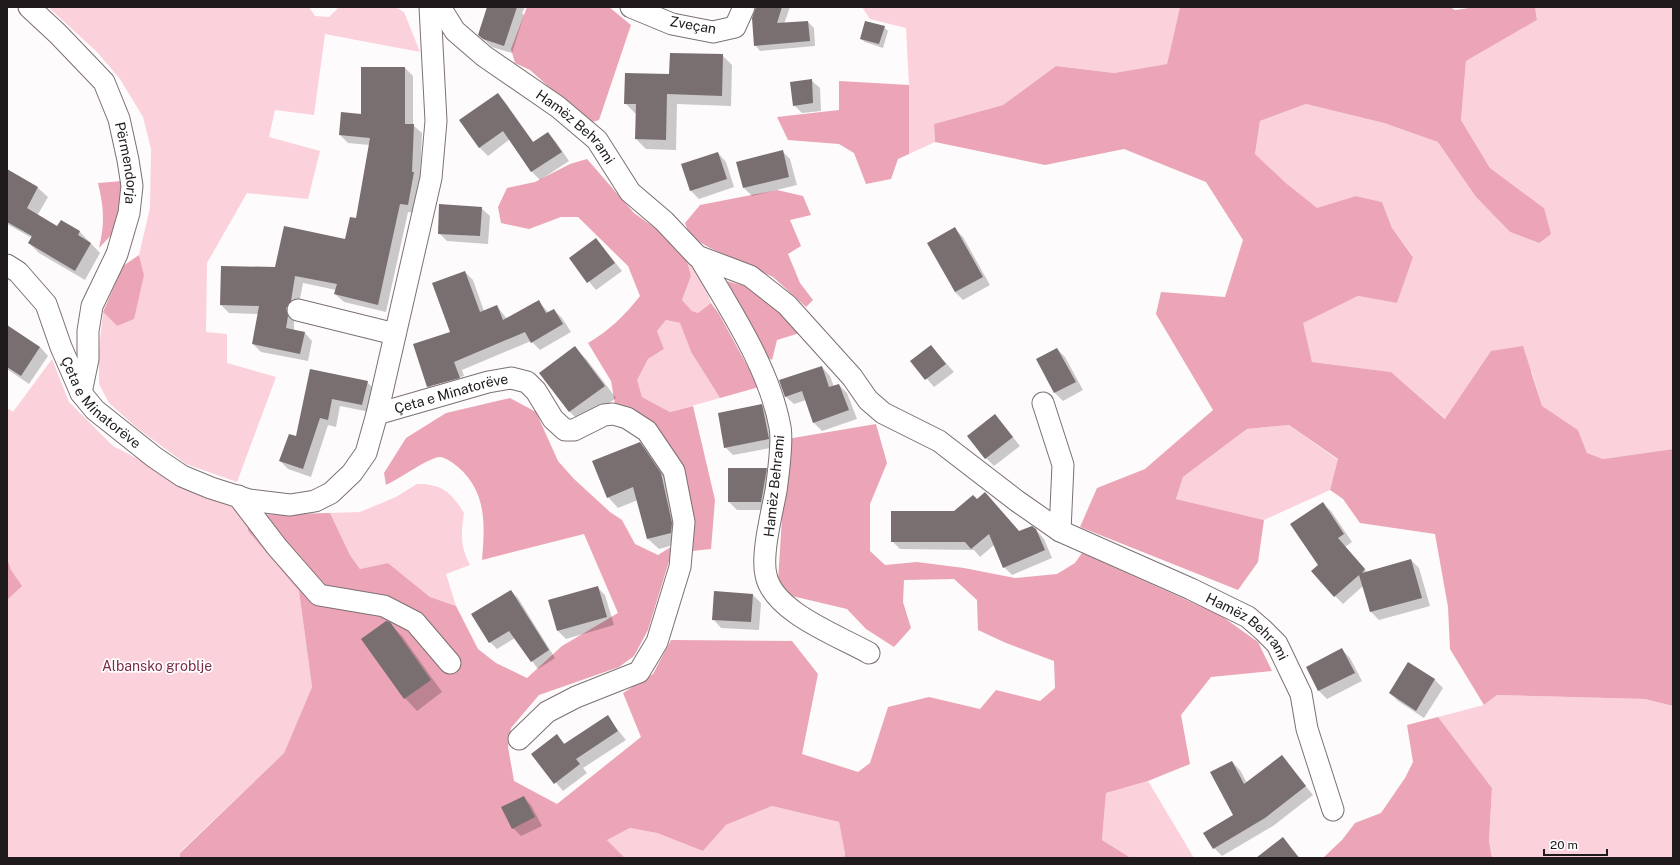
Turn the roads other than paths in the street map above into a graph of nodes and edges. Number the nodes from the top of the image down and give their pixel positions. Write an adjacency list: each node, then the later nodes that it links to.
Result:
1 (29, 7): 10 (street, Përmendorja)
2 (430, 7): 9 (street, Çeta e Minatorëve)
3 (440, 7): 6 (street, Hamëz Behrami)
4 (631, 7): 5 (street, Zveçan)
5 (744, 7)
6 (700, 258): 14 (street, Hamëz Behrami); 15 (street, Hamëz Behrami)
7 (7, 265): 10 (street, Çeta e Minatorëve)
8 (298, 310): 9 (street)
9 (395, 334): 12 (street, Çeta e Minatorëve)
10 (81, 393): 13 (street, Çeta e Minatorëve)
11 (1043, 403): 14 (street)
12 (377, 414): 13 (street, Çeta e Minatorëve); 17 (street, Çeta e Minatorëve)
13 (238, 496): 16 (street)
14 (1060, 531): 18 (street, Hamëz Behrami)
15 (869, 652)
16 (450, 664)
17 (519, 739)
18 (1333, 810)

